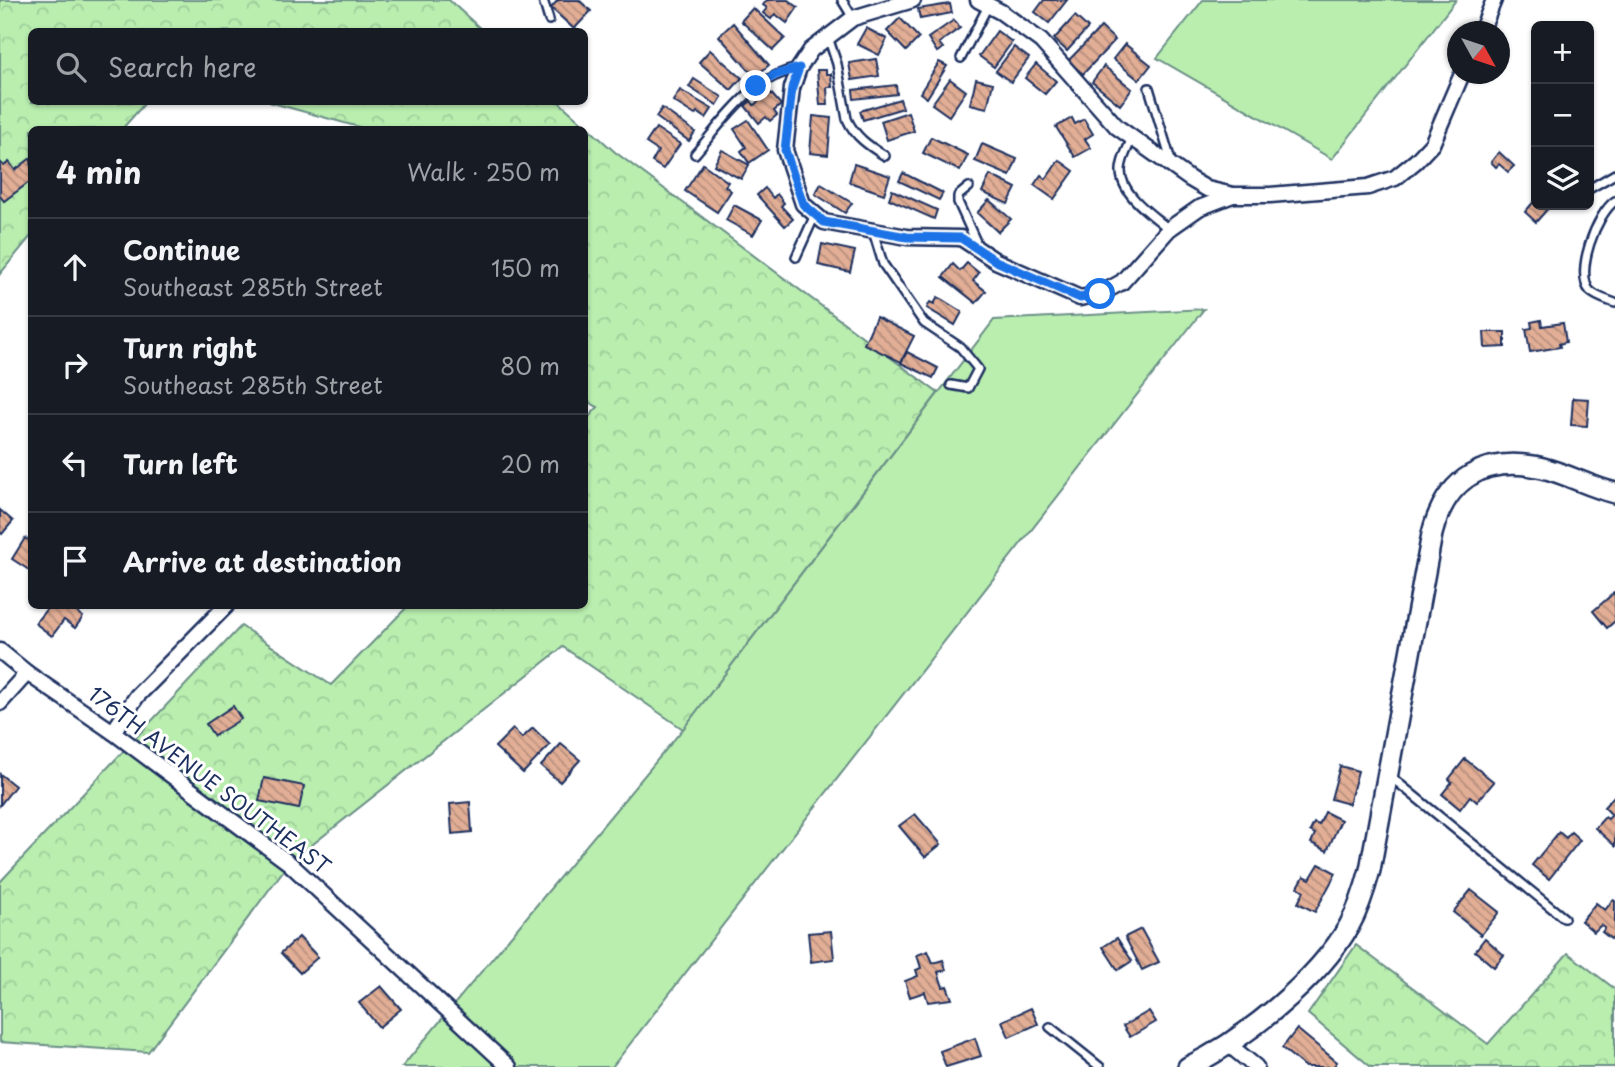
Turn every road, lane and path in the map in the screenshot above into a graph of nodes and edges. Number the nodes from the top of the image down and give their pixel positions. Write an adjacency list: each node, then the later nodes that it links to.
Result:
1 (543, 0): 7 (lane)
2 (842, 0): 6 (lane)
3 (913, 0): 6 (street)
4 (1494, 0): 8 (street)
5 (983, 3): 10 (lane); 14 (street)
6 (853, 18): 9 (street)
7 (549, 20)
8 (1485, 21)
9 (827, 36): 11 (street); 16 (lane)
10 (961, 58)
11 (799, 68): 15 (lane); 23 (street)
12 (1458, 84): 21 (street)
13 (1149, 88): 17 (lane)
14 (1132, 138): 17 (street); 24 (lane)
15 (695, 154)
16 (885, 156)
17 (1172, 166): 21 (street)
18 (1615, 174): 19 (lane)
19 (1594, 186)
20 (969, 187): 26 (lane)
21 (1233, 195): 24 (street)
22 (1615, 201): 28 (lane)
23 (815, 214): 25 (street); 27 (lane)
24 (1169, 229): 26 (street)
25 (873, 230): 26 (street); 29 (lane)
26 (980, 250)
27 (796, 257)
28 (1615, 303)
29 (951, 385)
30 (1615, 493): 36 (street)
31 (223, 609): 35 (street)
32 (0, 651): 33 (street, 176TH AVENUE SOUTHEAST)
33 (27, 673): 34 (street); 35 (street, 176TH AVENUE SOUTHEAST)
34 (0, 703)
35 (113, 732): 40 (street, 176TH AVENUE SOUTHEAST)
36 (1388, 775): 37 (lane); 39 (street)
37 (1564, 918)
38 (1050, 1027): 41 (lane)
39 (1228, 1044): 42 (street); 43 (street)
40 (509, 1067)
41 (1100, 1067)
42 (1188, 1067)
43 (1256, 1067)

